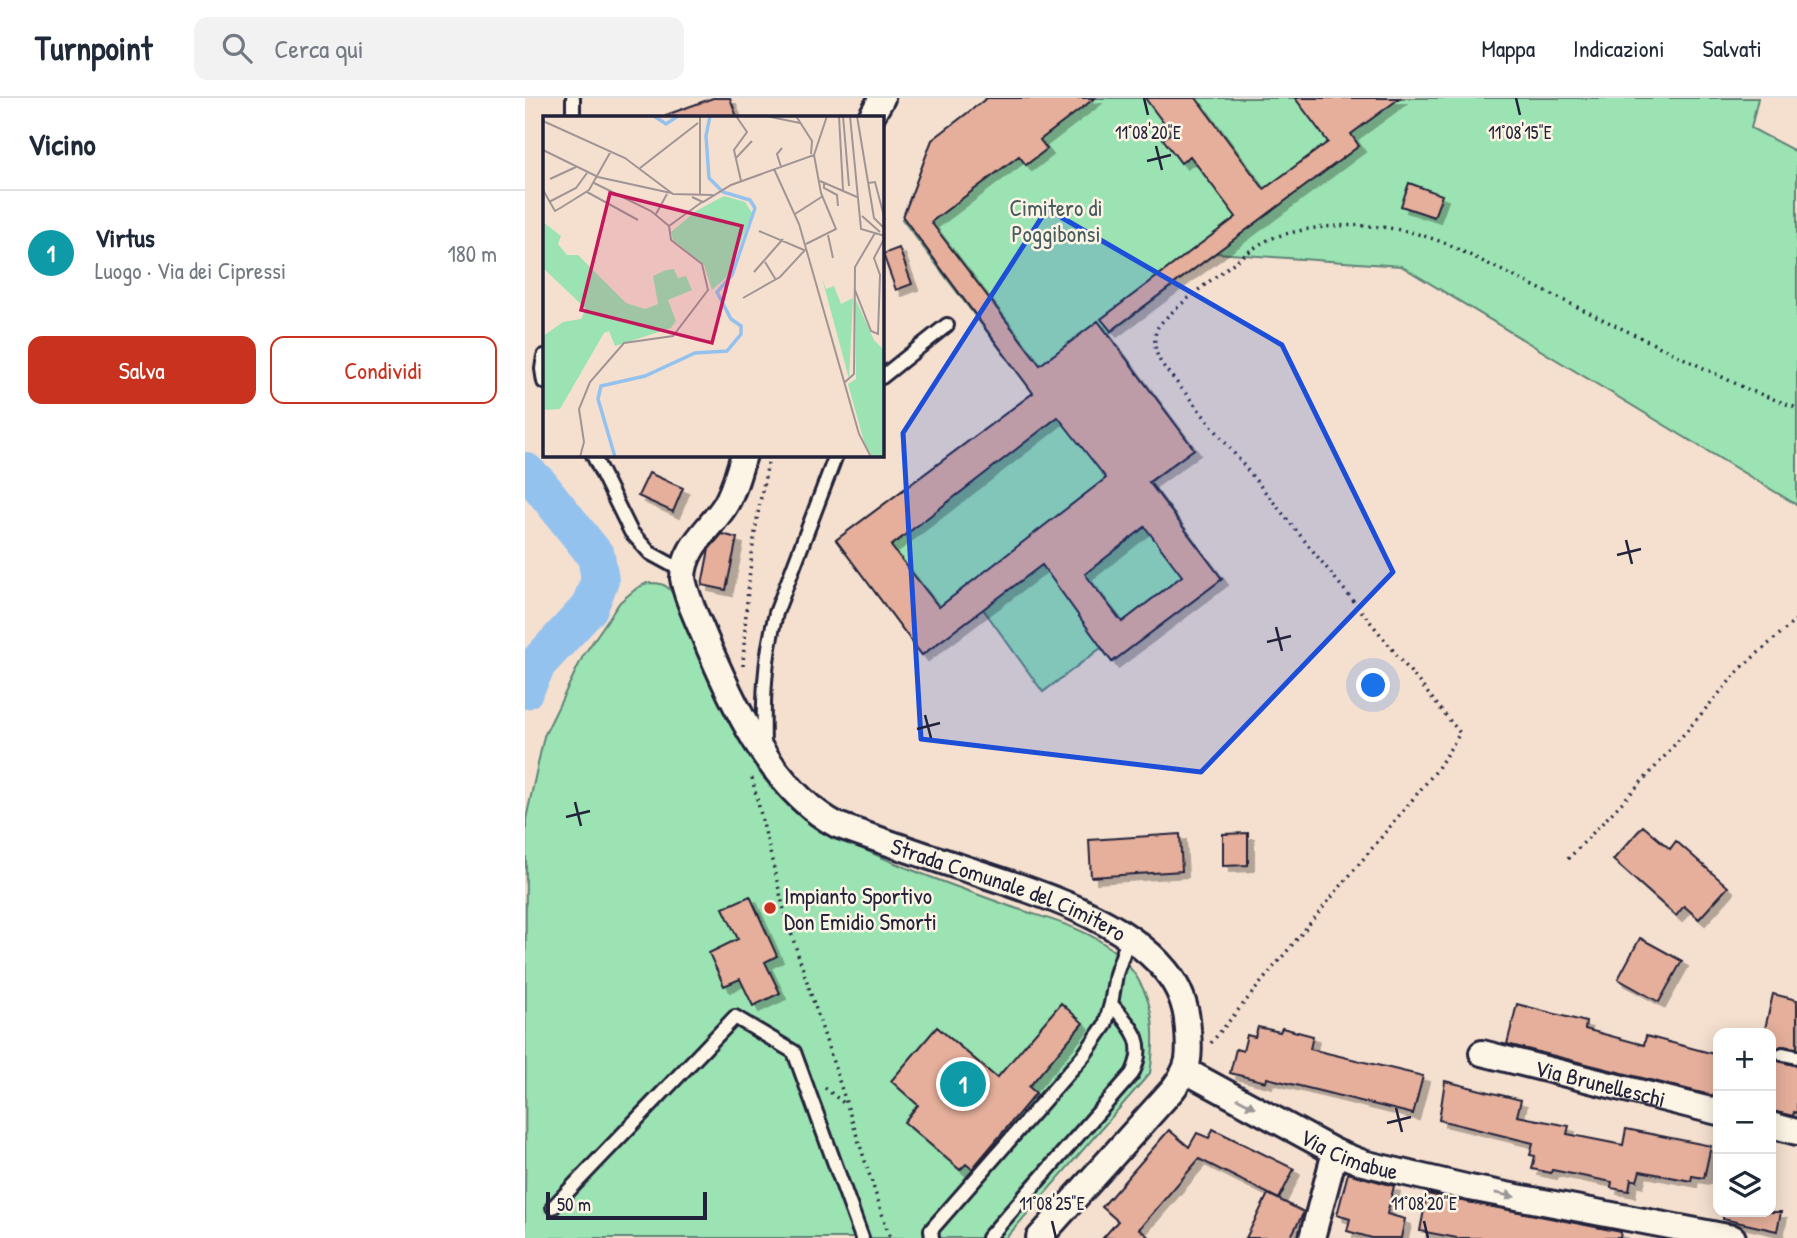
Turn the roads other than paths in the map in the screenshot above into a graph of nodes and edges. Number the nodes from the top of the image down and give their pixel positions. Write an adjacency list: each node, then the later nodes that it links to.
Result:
1 (573, 98): 2 (lane)
2 (573, 116)
3 (947, 325): 4 (lane)
4 (884, 375)
5 (594, 457): 8 (lane)
6 (743, 457): 8 (street)
7 (835, 457): 9 (lane)
8 (683, 571): 9 (street, Strada Comunale del Cimitero)
9 (758, 762): 10 (street, Strada Comunale del Cimitero)
10 (1128, 939): 11 (lane); 15 (street, Strada Comunale del Cimitero)
11 (1111, 1004): 23 (lane); 24 (lane)
12 (1482, 1053): 16 (street, Via Brunelleschi)
13 (1783, 1054): 14 (lane)
14 (1797, 1057)
15 (1186, 1071): 19 (street, Via Cimabue, one-way to 19); 25 (street)
16 (1713, 1111)
17 (1776, 1126): 18 (street)
18 (1797, 1132)
19 (1335, 1152): 21 (street, Via Cimabue, one-way to 21); 26 (street)
20 (553, 1207): 22 (lane)
21 (1640, 1229): 27 (street, Via Cimabue)
22 (862, 1238)
23 (932, 1238)
24 (988, 1238)
25 (1039, 1238)
26 (1312, 1238)
27 (1733, 1238)

